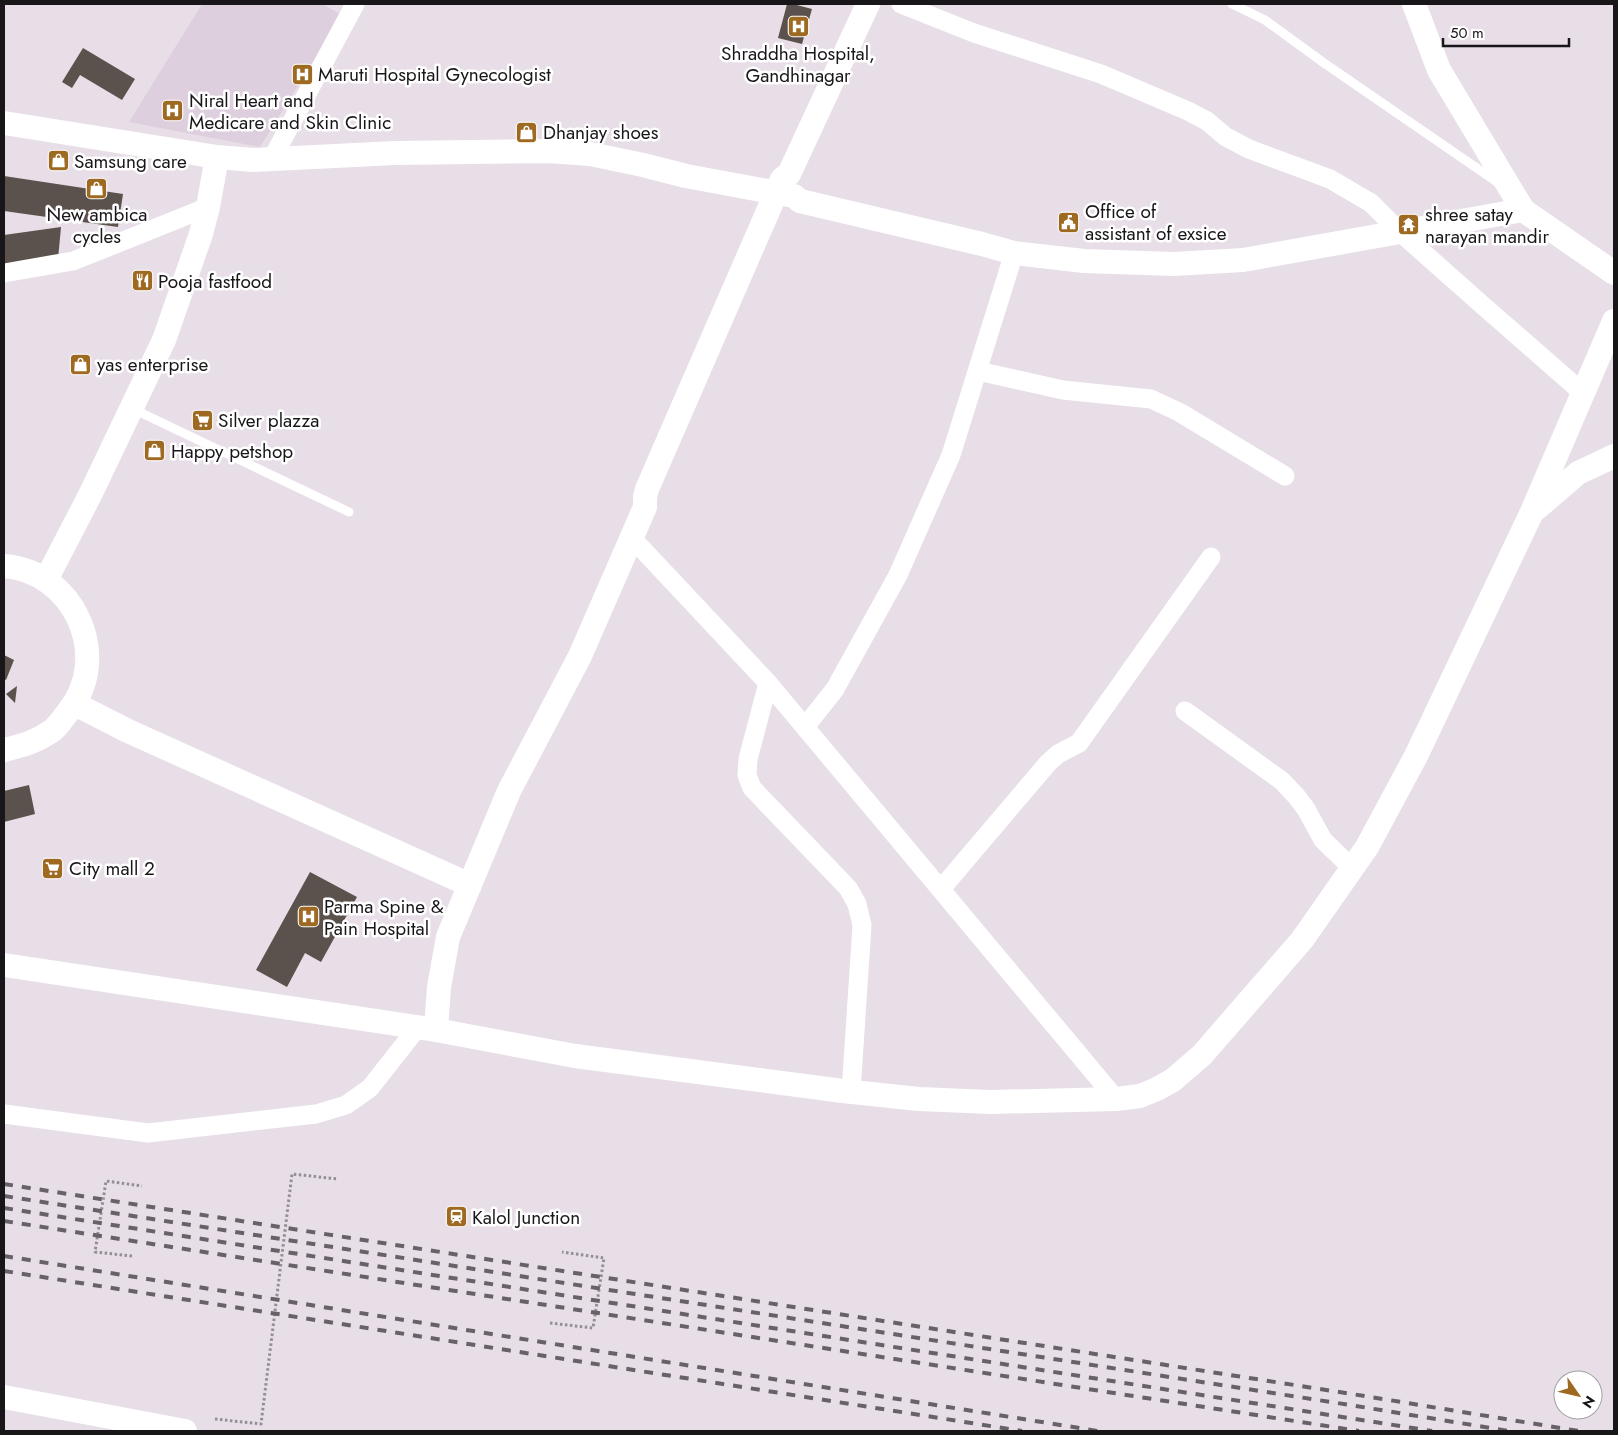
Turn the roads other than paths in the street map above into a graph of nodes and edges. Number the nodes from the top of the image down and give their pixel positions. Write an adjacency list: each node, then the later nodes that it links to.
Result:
1 (868, 4): 10 (street)
2 (902, 4): 13 (street)
3 (1232, 4): 11 (lane)
4 (1414, 4): 11 (street)
5 (350, 5): 8 (street)
6 (4, 123): 9 (street)
7 (4, 139): 9 (street)
8 (272, 159): 9 (street); 10 (street)
9 (216, 163): 10 (street); 12 (street)
10 (785, 195): 14 (street); 25 (street)
11 (1517, 201): 13 (street); 15 (street)
12 (208, 207): 16 (street); 20 (street)
13 (1400, 232): 14 (street); 19 (street)
14 (1014, 253): 18 (street)
15 (1614, 272)
16 (4, 273)
17 (1614, 321): 19 (street)
18 (978, 371): 22 (street); 32 (street)
19 (1583, 392): 24 (street)
20 (131, 408): 23 (lane); 28 (street)
21 (1614, 456): 24 (street)
22 (1285, 476)
23 (349, 512)
24 (1531, 514): 34 (street)
25 (632, 537): 29 (street); 35 (street)
26 (1211, 557): 36 (street)
27 (4, 566): 28 (street)
28 (46, 580): 30 (street)
29 (768, 683): 32 (street); 39 (street)
30 (75, 704): 33 (street); 35 (street)
31 (1185, 711): 34 (street)
32 (805, 727): 36 (street)
33 (4, 750)
34 (1352, 868): 40 (street)
35 (470, 885): 38 (street)
36 (941, 889): 40 (street)
37 (4, 965): 38 (street)
38 (427, 1029): 39 (street); 41 (street)
39 (851, 1092): 40 (street)
40 (1116, 1099)
41 (4, 1114)
42 (4, 1397): 43 (street)
43 (138, 1427): 44 (street)
44 (185, 1431)

